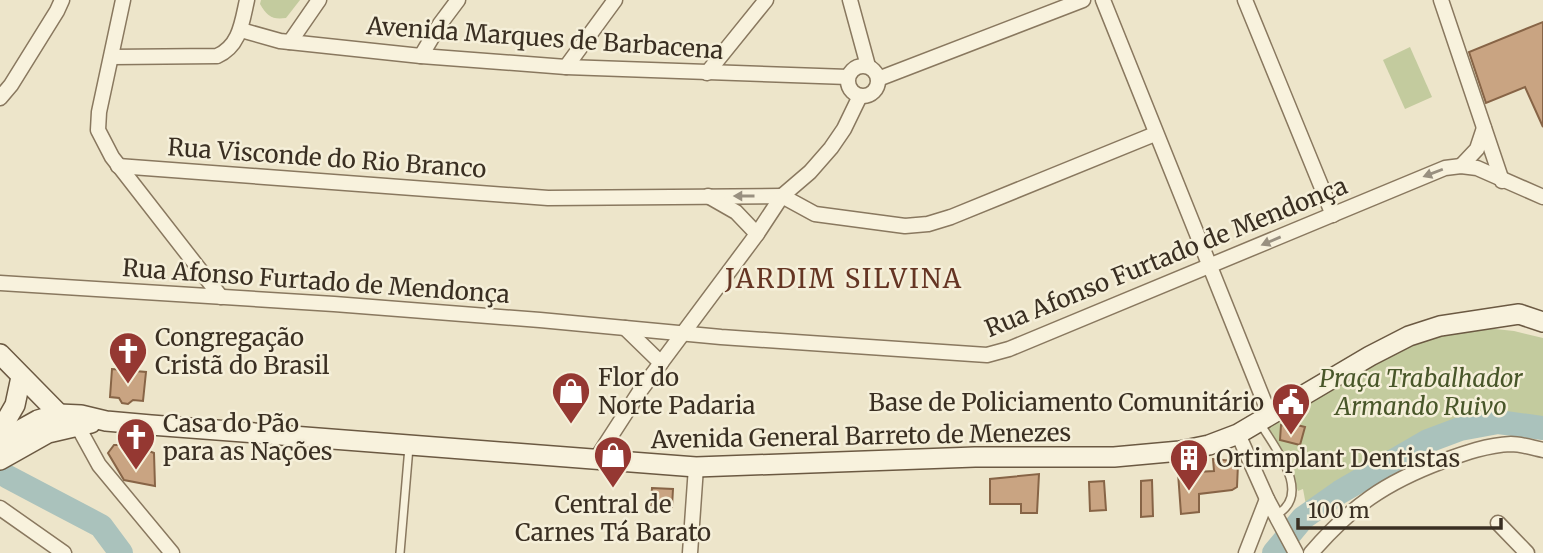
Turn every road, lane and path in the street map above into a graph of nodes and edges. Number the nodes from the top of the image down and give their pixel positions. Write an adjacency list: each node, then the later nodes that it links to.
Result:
1 (123, 0): 16 (street)
2 (247, 0): 13 (street)
3 (319, 0): 14 (street)
4 (458, 0): 15 (street)
5 (615, 0): 18 (street)
6 (766, 0): 19 (street)
7 (850, 0): 17 (street)
8 (1083, 0): 21 (street)
9 (1103, 0): 25 (street)
10 (1245, 0): 32 (street)
11 (1441, 0): 24 (street)
12 (60, 6): 23 (street)
13 (240, 30): 14 (street, Avenida Marques de Barbacena); 16 (street)
14 (290, 42): 15 (street, Avenida Marques de Barbacena)
15 (421, 56): 18 (street, Avenida Marques de Barbacena)
16 (112, 57): 26 (street)
17 (868, 66): 20 (street); 21 (street)
18 (566, 67): 19 (street, Avenida Marques de Barbacena)
19 (707, 73): 20 (street, Avenida Marques de Barbacena)
20 (848, 77): 22 (street)
21 (878, 79): 22 (street)
22 (860, 96): 30 (street)
23 (0, 98)
24 (1484, 128): 27 (street); 28 (street)
25 (1156, 134): 30 (street); 34 (street)
26 (118, 166): 29 (street, Rua Visconde do Rio Branco); 36 (street)
27 (1461, 166): 28 (street); 32 (street, Rua Afonso Furtado de Mendonça, one-way to 32)
28 (1502, 181): 31 (street)
29 (706, 196): 30 (street, Rua Visconde do Rio Branco, one-way to 29); 33 (street, Rua Visconde do Rio Branco)
30 (782, 196): 33 (street)
31 (1543, 197)
32 (1333, 215): 34 (street, Rua Afonso Furtado de Mendonça, one-way to 34)
33 (757, 234): 39 (street)
34 (1209, 267): 39 (street, Rua Afonso Furtado de Mendonça); 44 (street)
35 (1, 284): 36 (street, Rua Afonso Furtado de Mendonça)
36 (221, 297): 38 (street, Rua Afonso Furtado de Mendonça)
37 (1543, 322): 44 (main road, Avenida General Barreto de Menezes)
38 (625, 328): 39 (street, Rua Afonso Furtado de Mendonça); 41 (street)
39 (684, 333): 41 (street)
40 (0, 354): 42 (main road)
41 (661, 363): 52 (street)
42 (21, 377): 43 (main road); 47 (main road)
43 (59, 414): 45 (main road); 46 (street); 49 (main road)
44 (1265, 419): 48 (main road, Avenida General Barreto de Menezes); 57 (lane)
45 (106, 421): 46 (main road); 50 (main road, Avenida General Barreto de Menezes)
46 (77, 425): 53 (main road); 61 (street)
47 (0, 431)
48 (1238, 434): 54 (main road, Avenida General Barreto de Menezes); 55 (street)
49 (0, 441)
50 (409, 443): 52 (main road, Avenida General Barreto de Menezes); 62 (lane)
51 (1543, 450): 65 (street)
52 (596, 459): 54 (main road, Avenida General Barreto de Menezes)
53 (0, 460)
54 (696, 467): 63 (street)
55 (1267, 499): 57 (street); 64 (street)
56 (0, 508): 60 (street)
57 (1278, 520): 59 (street)
58 (1498, 523): 66 (street)
59 (1295, 550)
60 (64, 553)
61 (172, 553)
62 (400, 553)
63 (690, 553)
64 (1247, 553)
65 (1311, 553)
66 (1527, 553)

